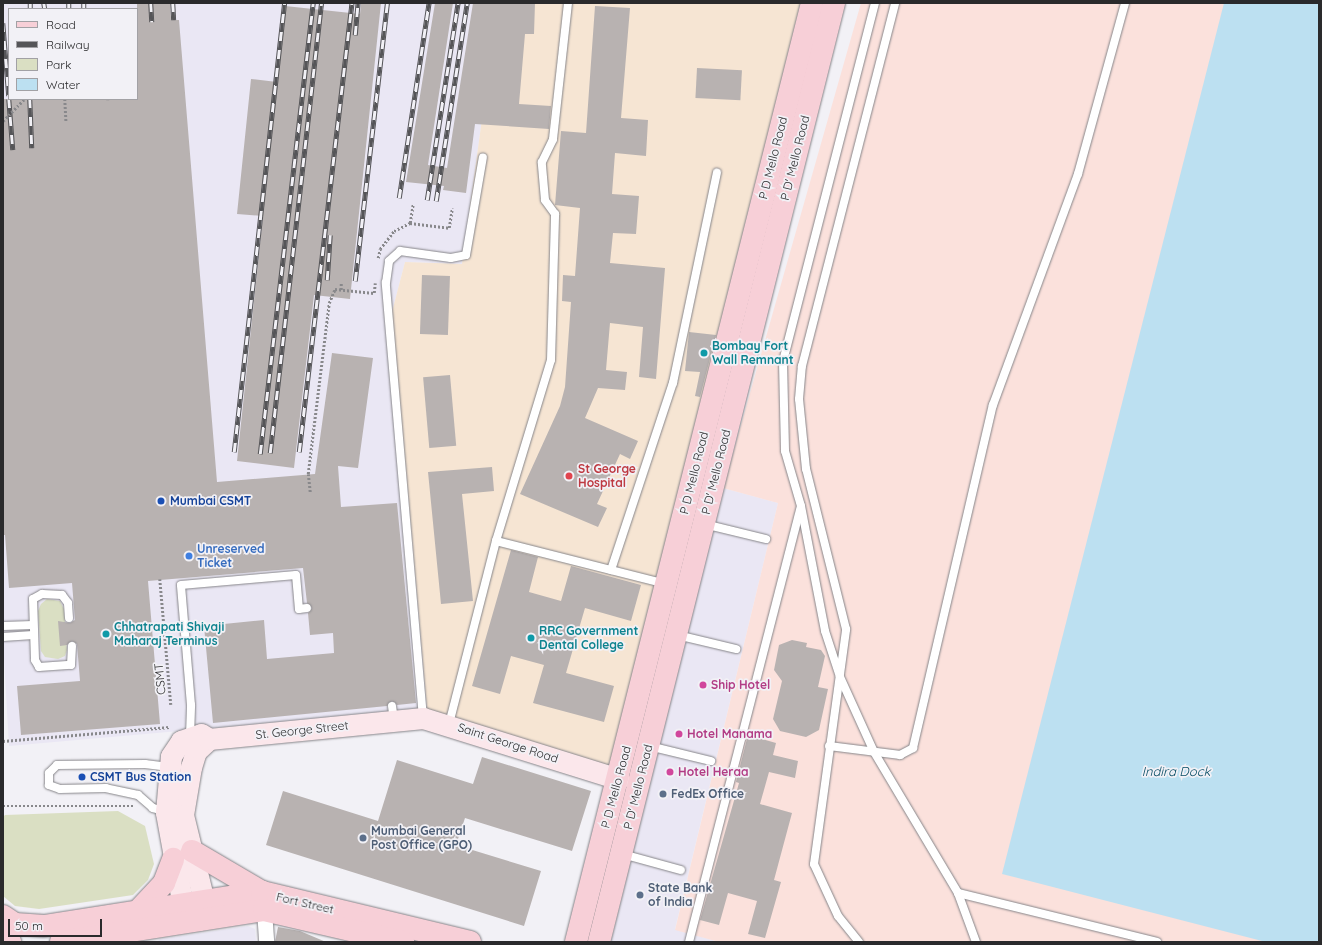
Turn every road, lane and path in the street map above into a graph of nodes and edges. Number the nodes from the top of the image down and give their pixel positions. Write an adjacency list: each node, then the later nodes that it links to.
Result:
1 (568, 3): 24 (lane)
2 (812, 3): 27 (main road, P D Mello Road)
3 (834, 3): 22 (main road, P D' Mello Road)
4 (875, 3): 21 (lane)
5 (895, 3): 37 (lane)
6 (1126, 3): 47 (lane)
7 (23, 100): 9 (path, bridge)
8 (64, 100): 10 (path)
9 (3, 121)
10 (66, 121)
11 (483, 157): 40 (lane)
12 (717, 173): 25 (lane)
13 (413, 204): 15 (path)
14 (452, 208): 15 (path)
15 (410, 223): 16 (path)
16 (378, 264)
17 (376, 279): 19 (path)
18 (341, 283): 19 (path)
19 (340, 290): 20 (path)
20 (310, 492)
21 (801, 506): 37 (lane); 69 (lane)
22 (703, 524): 23 (lane); 27 (main road, P D' Mello Road)
23 (766, 539)
24 (496, 541): 25 (lane); 41 (lane)
25 (611, 570): 27 (lane)
26 (160, 580): 38 (path, CSMT)
27 (677, 588): 33 (main road, P D' Mello Road); 50 (main road, P D Mello Road)
28 (307, 608): 43 (lane)
29 (69, 618): 30 (lane)
30 (33, 625): 31 (lane); 32 (lane)
31 (3, 626)
32 (33, 635): 34 (lane); 35 (lane)
33 (677, 635): 36 (lane); 45 (main road, P D' Mello Road)
34 (3, 637)
35 (72, 646)
36 (736, 649)
37 (840, 677): 46 (lane); 47 (lane)
38 (171, 705)
39 (393, 713): 40 (main road, Saint George Road); 43 (main road, St. George Street)
40 (423, 718): 41 (main road, Saint George Road)
41 (449, 724): 50 (main road, Saint George Road)
42 (168, 727): 44 (path)
43 (199, 738): 49 (main road); 52 (main road)
44 (3, 741)
45 (648, 746): 48 (lane); 53 (main road, P D' Mello Road)
46 (829, 746): 47 (lane); 70 (lane)
47 (874, 752): 56 (lane)
48 (711, 761)
49 (169, 767): 52 (main road); 52 (lane)
50 (619, 779): 67 (main road, P D Mello Road)
51 (3, 806): 52 (path)
52 (167, 812): 54 (main road)
53 (621, 853): 55 (lane); 68 (main road, P D' Mello Road)
54 (182, 855): 57 (main road); 58 (main road); 60 (main road)
55 (681, 870)
56 (958, 894): 71 (lane); 72 (lane)
57 (263, 901): 58 (main road, Fort Street); 61 (main road, Fort Street); 65 (street)
58 (195, 909): 60 (main road, Fort Street)
59 (3, 916): 60 (main road)
60 (140, 928): 64 (main road)
61 (383, 934): 66 (main road, Fort Street)
62 (3, 937): 63 (main road)
63 (10, 942)
64 (61, 942)
65 (266, 942)
66 (470, 942)
67 (576, 942)
68 (599, 942)
69 (689, 942)
70 (859, 942)
71 (976, 942)
72 (1157, 942)

